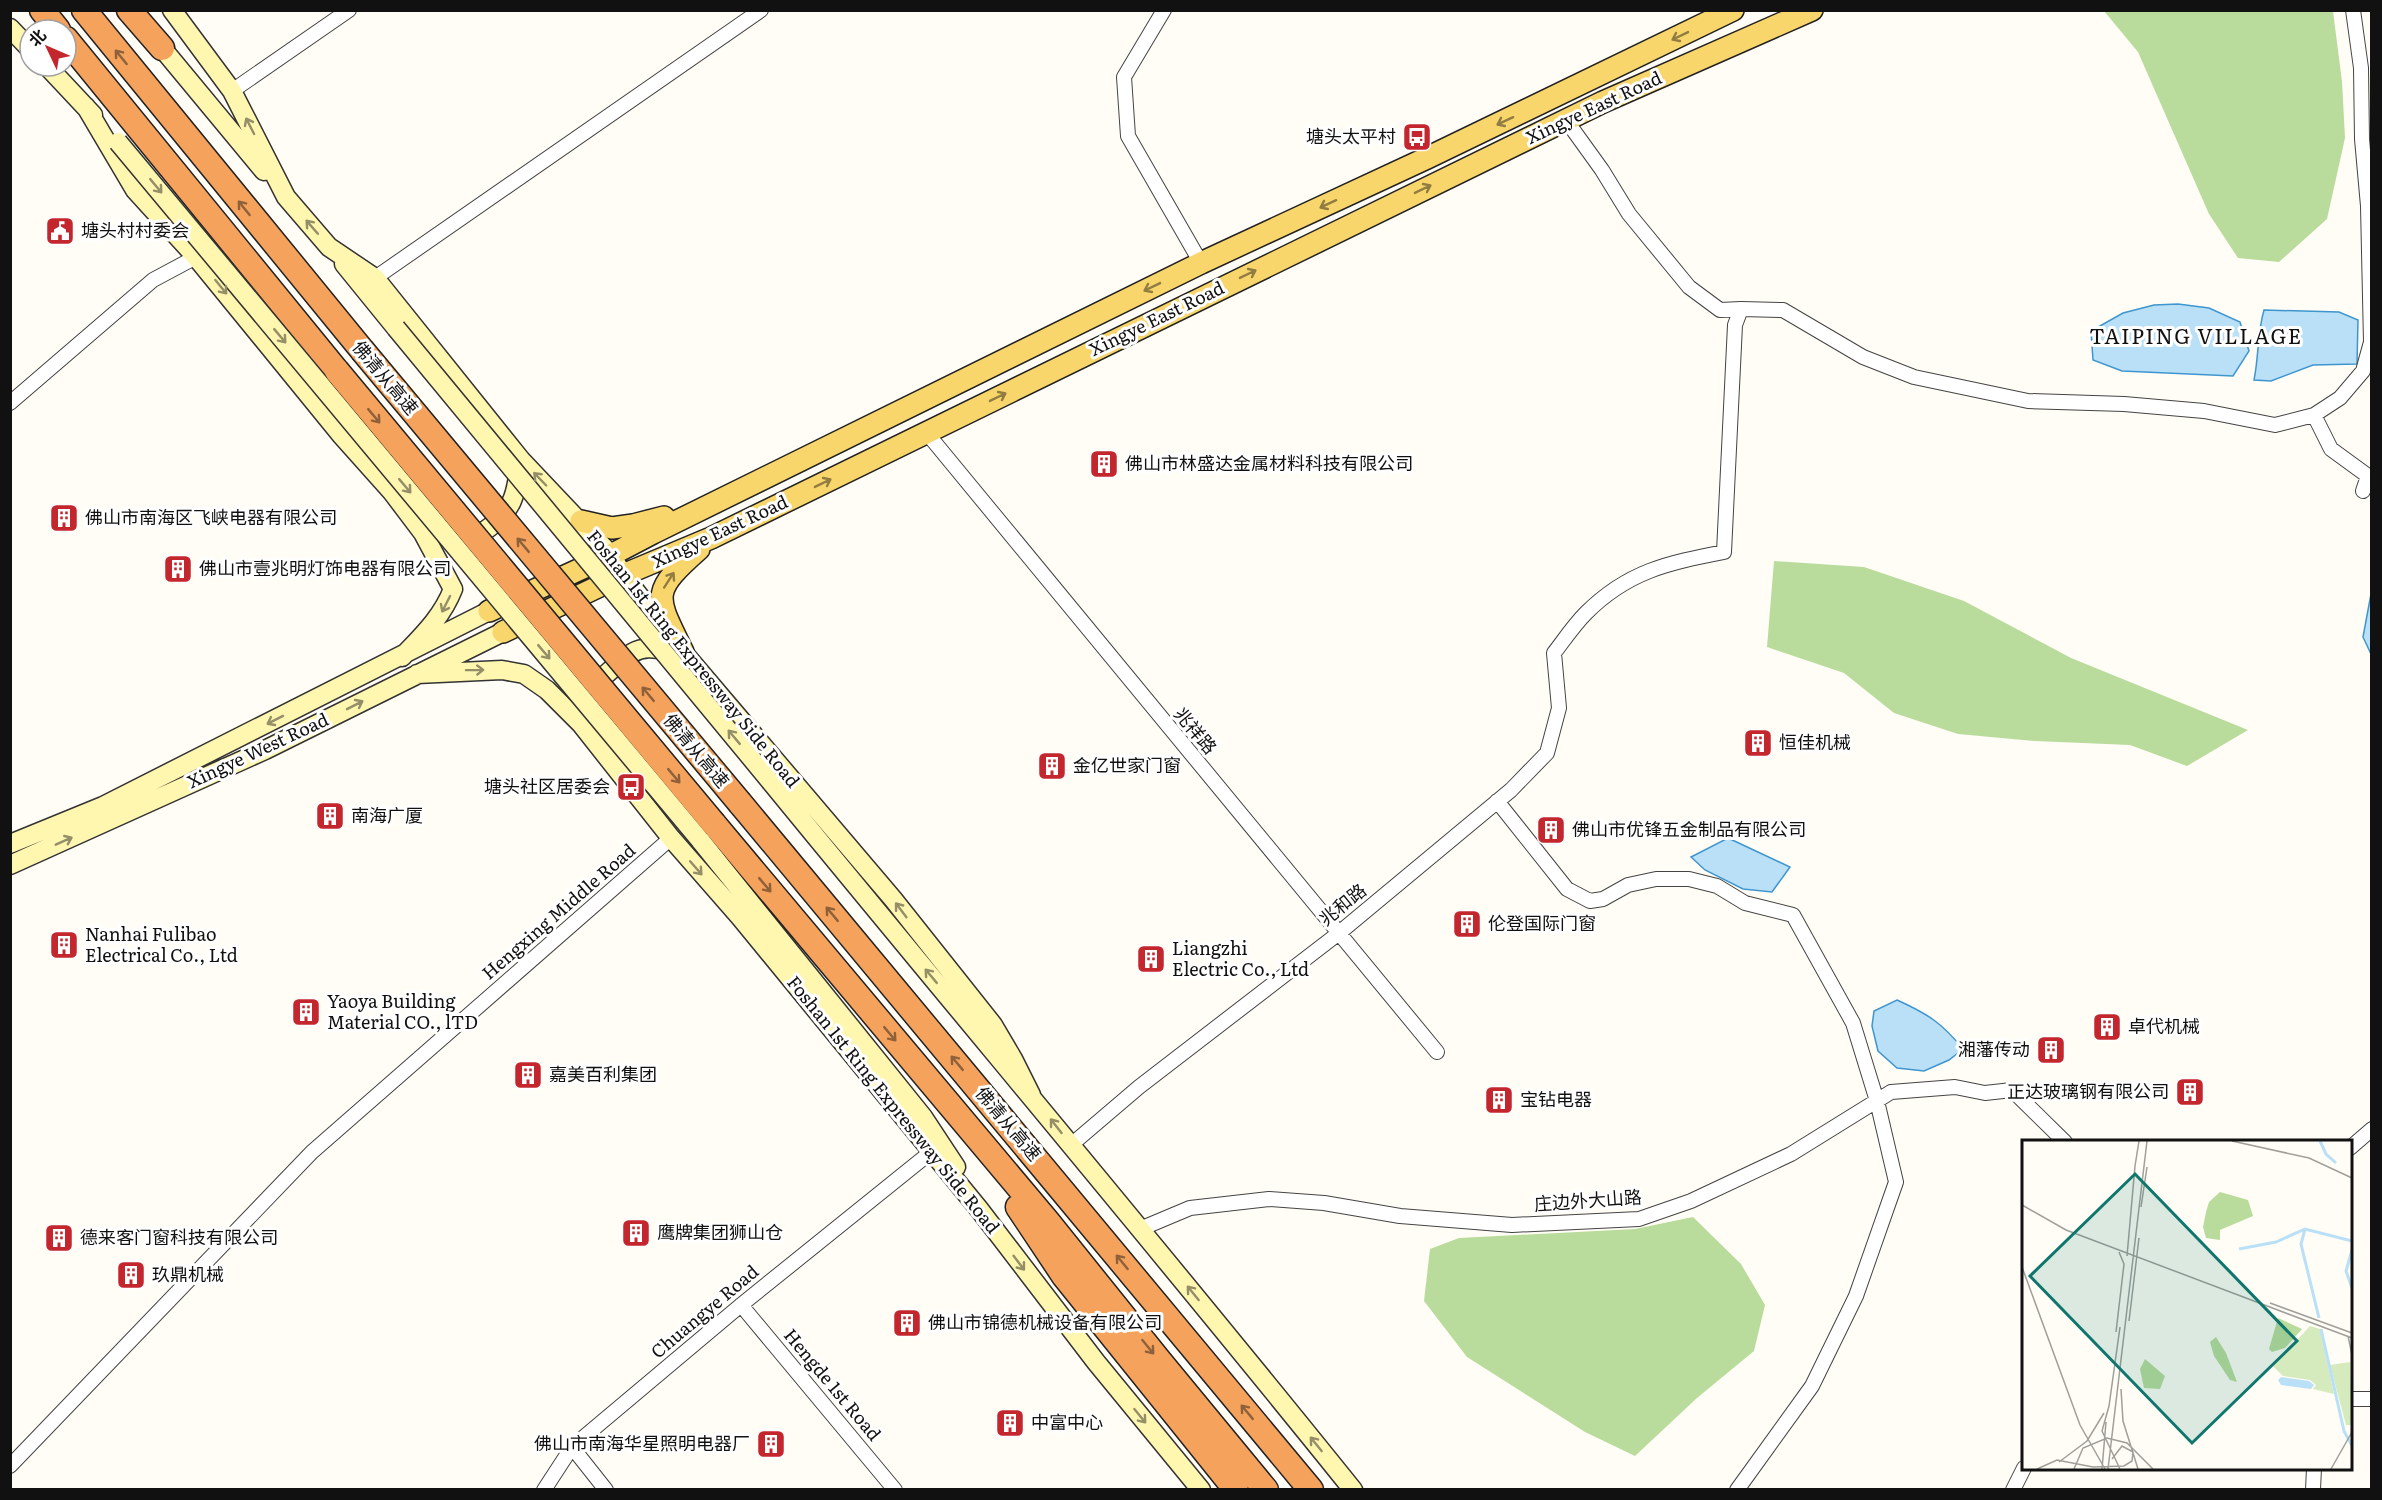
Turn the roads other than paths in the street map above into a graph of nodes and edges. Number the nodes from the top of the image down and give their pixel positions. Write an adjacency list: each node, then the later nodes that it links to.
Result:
1 (84, 10): 71 (highway, 佛清从高速, one-way to 1, bridge)
2 (129, 10): 11 (highway)
3 (172, 10): 14 (main road, Foshan 1st Ring Expressway Side Road)
4 (349, 10): 14 (street)
5 (761, 10): 22 (street)
6 (1164, 10): 21 (street)
7 (1733, 10): 21 (main road, Xingye East Road, one-way to 21)
8 (1789, 10): 15 (main road)
9 (1812, 10): 15 (main road, Xingye East Road)
10 (2353, 10): 25 (street)
11 (162, 48): 18 (main road)
12 (78, 54): 42 (highway, 佛清从高速, one-way to 42, bridge)
13 (58, 78): 16 (main road)
14 (232, 90): 18 (main road, Foshan 1st Ring Expressway Side Road, one-way to 14)
15 (1603, 102): 17 (main road, Xingye East Road)
16 (86, 107): 20 (main road); 42 (main road, one-way to 42, bridge)
17 (1566, 120): 23 (street); 26 (main road, Xingye East Road, one-way to 17)
18 (286, 197): 19 (main road, Foshan 1st Ring Expressway Side Road, one-way to 18)
19 (329, 247): 22 (main road, Foshan 1st Ring Expressway Side Road); 48 (main road, Foshan 1st Ring Expressway Side Road, one-way to 19, bridge)
20 (196, 257): 24 (street); 31 (main road, one-way to 31)
21 (1201, 263): 29 (main road, Xingye East Road, one-way to 29)
22 (375, 278): 27 (main road, Foshan 1st Ring Expressway Side Road)
23 (1741, 309): 25 (street); 41 (street, 兆和路)
24 (10, 403)
25 (2314, 415): 28 (street)
26 (926, 432): 32 (main road, Xingye East Road, one-way to 26); 46 (street, 兆祥路)
27 (521, 460): 30 (main road, Foshan 1st Ring Expressway Side Road, one-way to 27); 31 (main road)
28 (2363, 492)
29 (711, 505): 30 (main road); 33 (main road, Xingye East Road)
30 (581, 521): 33 (main road, Foshan 1st Ring Expressway Side Road)
31 (423, 533): 38 (main road, one-way to 38)
32 (711, 538): 34 (main road, Xingye East Road); 37 (main road, one-way to 32)
33 (611, 555): 34 (main road, Foshan 1st Ring Expressway Side Road); 35 (main road, Xingye East Road)
34 (623, 575): 36 (main road, Xingye East Road); 37 (main road, Foshan 1st Ring Expressway Side Road)
35 (489, 611): 38 (main road, Xingye West Road)
36 (503, 632): 39 (main road, Xingye West Road)
37 (683, 652): 40 (main road); 48 (main road, Foshan 1st Ring Expressway Side Road, one-way to 37)
38 (402, 657): 44 (main road, Xingye West Road, one-way to 44)
39 (417, 674): 40 (main road, Foshan 1st Ring Expressway Side Road, one-way to 40); 45 (main road, Xingye West Road, one-way to 39)
40 (581, 724): 43 (main road, Foshan 1st Ring Expressway Side Road)
41 (1497, 801): 46 (street, 兆和路); 49 (street)
42 (707, 832): 50 (highway, 佛清从高速, one-way to 50); 56 (main road)
43 (671, 838): 55 (main road, Foshan 1st Ring Expressway Side Road, one-way to 55); 62 (street, Hengxing Middle Road)
44 (10, 844)
45 (10, 865)
46 (1339, 933): 47 (street, 兆祥路); 53 (street, 兆和路)
47 (1437, 1052)
48 (1031, 1095): 53 (main road, Foshan 1st Ring Expressway Side Road, one-way to 48)
49 (1877, 1101): 52 (street, 庄边外大山路); 57 (street, 庄边外大山路); 73 (street)
50 (954, 1110): 65 (highway); 70 (highway, 佛清从高速, one-way to 70)
51 (2372, 1130): 54 (street)
52 (2063, 1140)
53 (1071, 1145): 57 (main road, Foshan 1st Ring Expressway Side Road)
54 (2352, 1146)
55 (931, 1152): 56 (main road, Foshan 1st Ring Expressway Side Road); 58 (street, Chuangye Road)
56 (979, 1209): 69 (main road, Foshan 1st Ring Expressway Side Road, one-way to 69)
57 (1140, 1229): 72 (main road, Foshan 1st Ring Expressway Side Road, one-way to 57)
58 (741, 1305): 61 (street, Chuangye Road); 68 (street, Hengde 1st Road)
59 (2352, 1399): 60 (street)
60 (2372, 1399)
61 (572, 1447): 66 (street, Chuangye Road); 67 (street)
62 (10, 1466)
63 (2023, 1470): 74 (street)
64 (2314, 1470): 75 (street)
65 (1232, 1484)
66 (544, 1490)
67 (606, 1490)
68 (895, 1490)
69 (1201, 1490)
70 (1266, 1490)
71 (1311, 1490)
72 (1353, 1490)
73 (1737, 1490)
74 (2013, 1490)
75 (2313, 1490)

